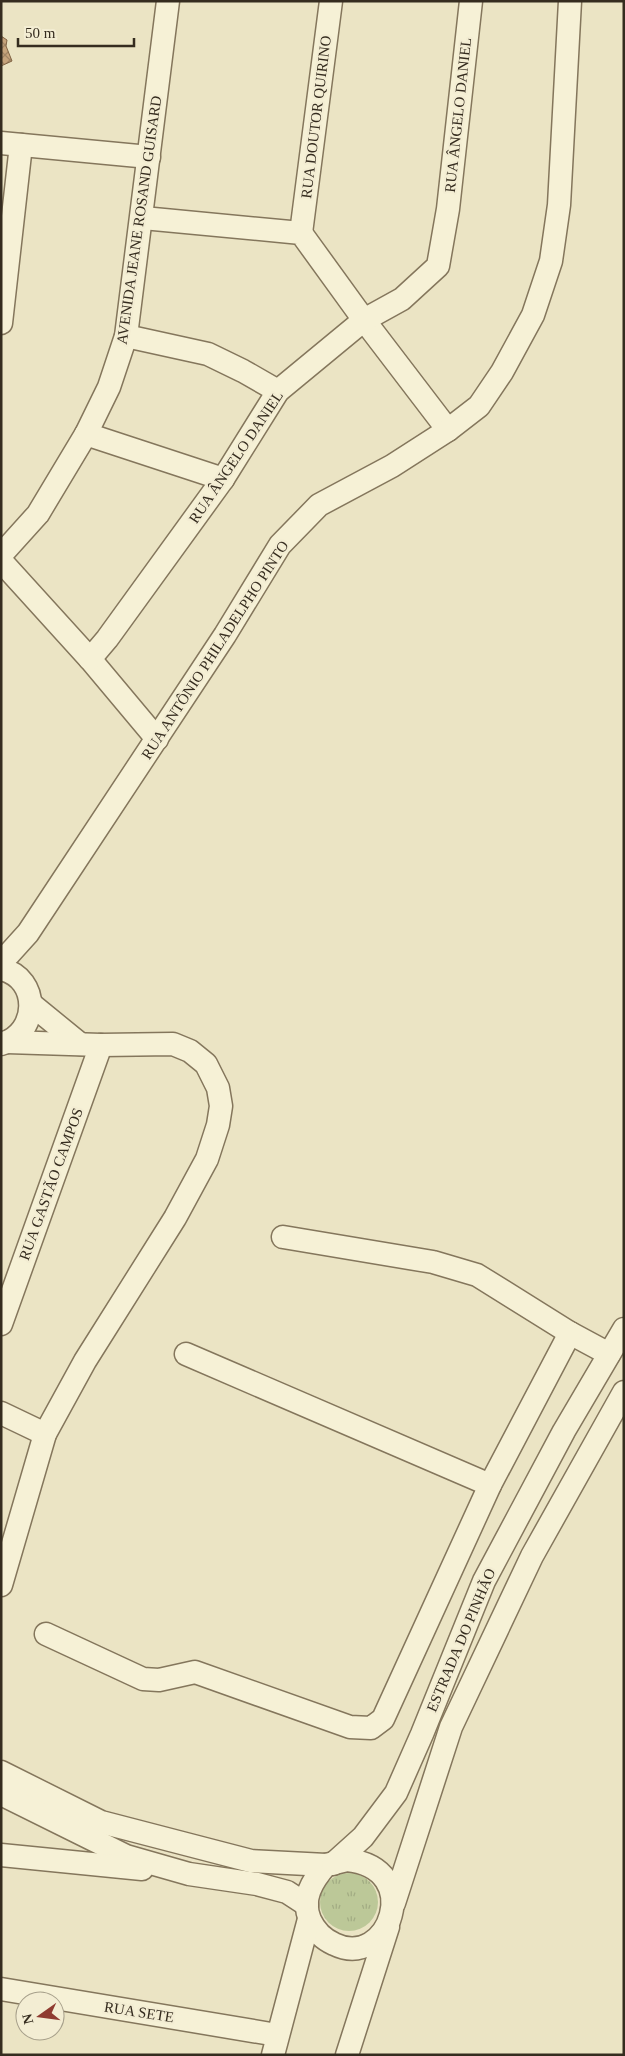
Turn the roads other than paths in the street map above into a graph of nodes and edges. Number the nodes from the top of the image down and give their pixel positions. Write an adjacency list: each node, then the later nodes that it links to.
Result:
1 (168, 1): 6 (street, AVENIDA JEANE ROSAND GUISARD)
2 (331, 1): 8 (street, RUA DOUTOR QUIRINO)
3 (471, 1): 9 (street, RUA ÂNGELO DANIEL)
4 (570, 1): 13 (street, RUA ANTÔNIO PHILADELPHO PINTO)
5 (11, 144): 6 (street); 10 (street)
6 (149, 157): 7 (street, AVENIDA JEANE ROSAND GUISARD)
7 (143, 218): 8 (street); 11 (street, AVENIDA JEANE ROSAND GUISARD)
8 (301, 233): 9 (street)
9 (364, 320): 12 (street, RUA ÂNGELO DANIEL); 13 (street)
10 (1, 323)
11 (126, 336): 12 (street); 14 (street, AVENIDA JEANE ROSAND GUISARD)
12 (278, 392): 15 (street, RUA ÂNGELO DANIEL)
13 (448, 430): 19 (street, RUA ANTÔNIO PHILADELPHO PINTO)
14 (86, 434): 15 (street); 16 (street, AVENIDA JEANE ROSAND GUISARD)
15 (223, 479): 18 (street, RUA ÂNGELO DANIEL)
16 (1, 555)
17 (1, 561): 18 (street)
18 (90, 659): 19 (street)
19 (157, 739): 20 (street, RUA ANTÔNIO PHILADELPHO PINTO)
20 (28, 934): 21 (street, RUA ANTÔNIO PHILADELPHO PINTO); 23 (street)
21 (1, 958)
22 (1, 969): 23 (street)
23 (30, 998): 24 (street); 25 (street)
24 (4, 1043): 25 (street)
25 (90, 1044): 27 (street, RUA GASTÃO CAMPOS); 34 (street)
26 (283, 1237): 29 (street)
27 (1, 1324)
28 (624, 1329): 31 (street, ESTRADA DO PINHÃO)
29 (570, 1333): 31 (street); 35 (street)
30 (186, 1354): 35 (street)
31 (609, 1354): 41 (street, ESTRADA DO PINHÃO)
32 (623, 1396): 43 (street, ESTRADA DO PINHÃO)
33 (1, 1413): 34 (street)
34 (45, 1434): 36 (street)
35 (490, 1485): 37 (street)
36 (1, 1586)
37 (46, 1634)
38 (1, 1772): 41 (street)
39 (1, 1794): 42 (street)
40 (1, 1855): 42 (street)
41 (329, 1864): 43 (street); 44 (street)
42 (189, 1874): 44 (street)
43 (392, 1911): 44 (street); 47 (street, ESTRADA DO PINHÃO)
44 (308, 1912): 46 (street)
45 (1, 1989): 46 (street, RUA SETE)
46 (275, 2045)
47 (347, 2055)

